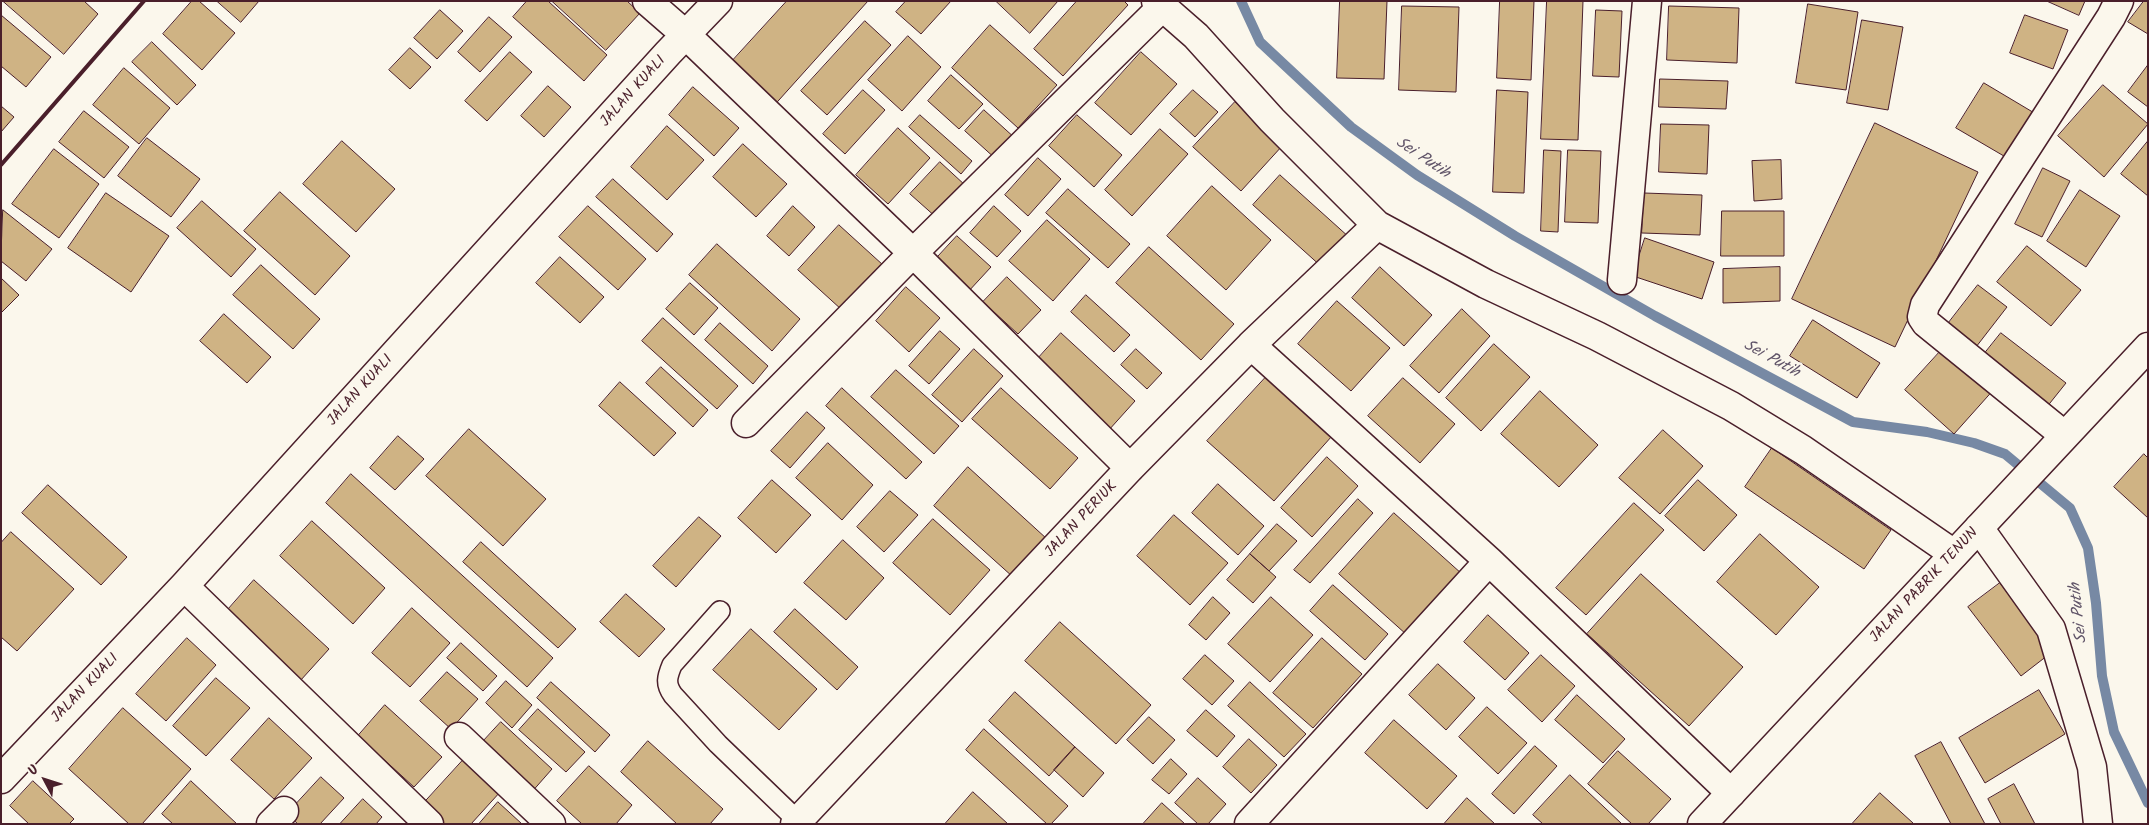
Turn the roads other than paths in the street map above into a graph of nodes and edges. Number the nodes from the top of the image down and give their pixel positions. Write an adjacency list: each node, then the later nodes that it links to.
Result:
1 (647, 1): 6 (street)
2 (718, 1): 6 (street, JALAN KUALI)
3 (1647, 1): 9 (street)
4 (2119, 1): 13 (street)
5 (1160, 4): 7 (street); 8 (street)
6 (686, 34): 8 (street); 18 (street, JALAN KUALI)
7 (1378, 225): 10 (street, JALAN PERIUK); 16 (street)
8 (912, 253): 12 (street); 14 (street)
9 (1622, 280)
10 (1251, 345): 14 (street, JALAN PERIUK); 17 (street)
11 (2148, 347): 13 (street, JALAN PABRIK TENUN)
12 (746, 423)
13 (2064, 436): 15 (street, JALAN PABRIK TENUN)
14 (1130, 468): 23 (street, JALAN PERIUK)
15 (1987, 519): 16 (street, JALAN PABRIK TENUN); 28 (street)
16 (1954, 554): 22 (street, JALAN PABRIK TENUN)
17 (1489, 561): 22 (street); 26 (street)
18 (184, 586): 21 (street, JALAN KUALI); 24 (street)
19 (720, 611): 23 (lane)
20 (459, 737): 25 (street)
21 (1, 778)
22 (1731, 793): 27 (street, JALAN PABRIK TENUN)
23 (797, 822)
24 (430, 824)
25 (551, 824)
26 (1248, 824)
27 (1702, 824)
28 (2098, 824)

